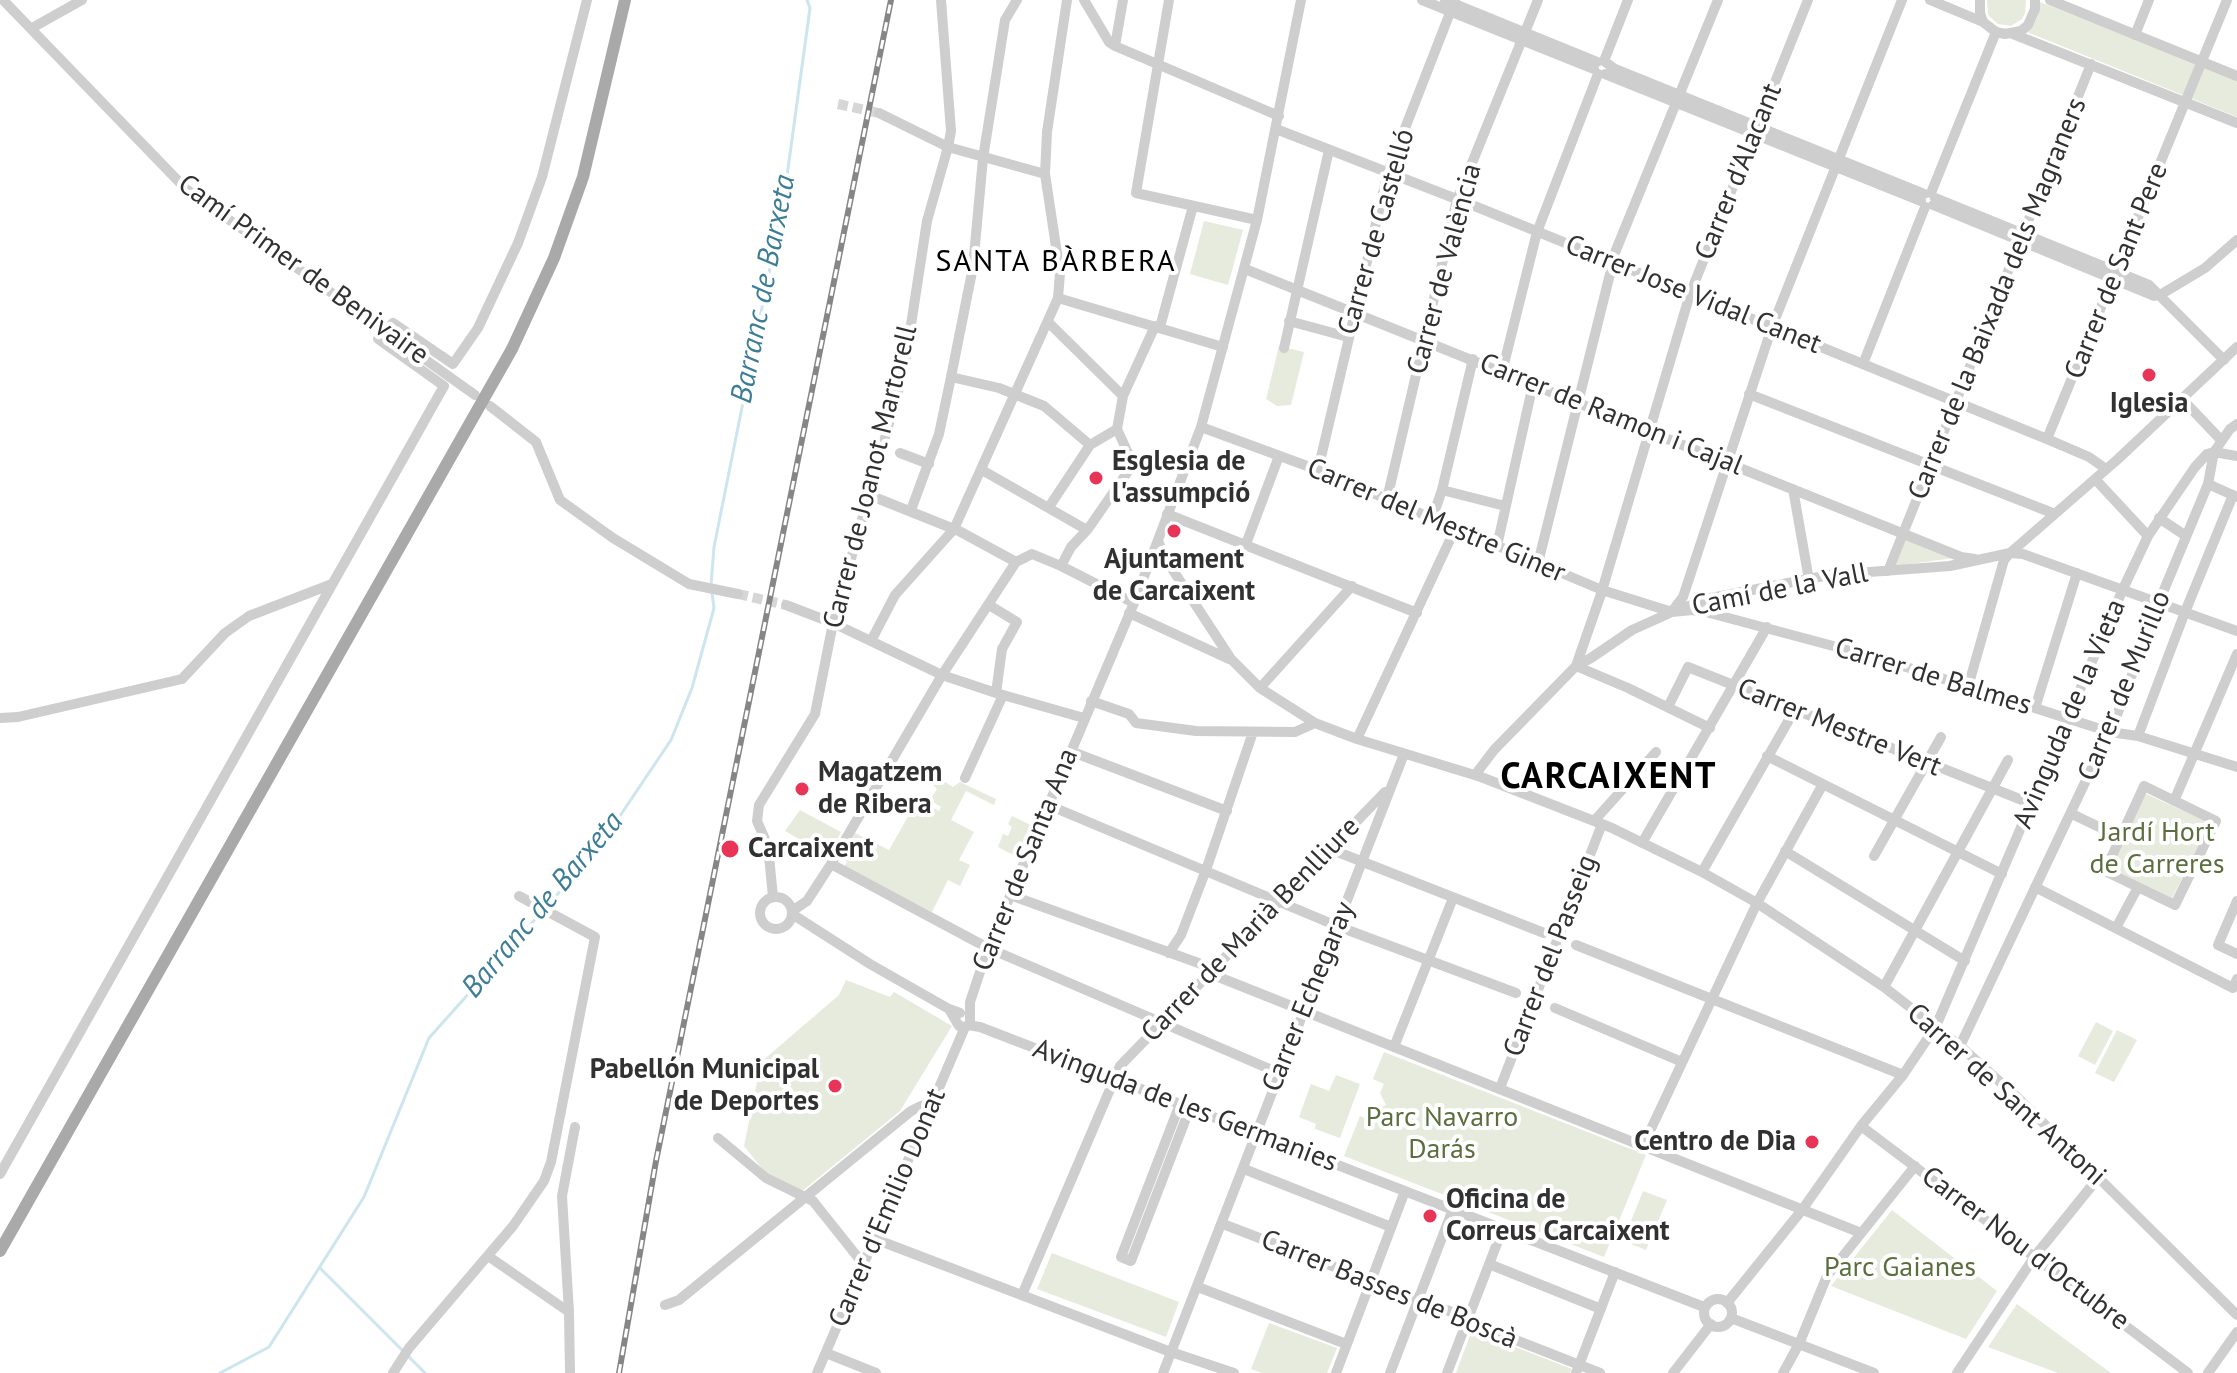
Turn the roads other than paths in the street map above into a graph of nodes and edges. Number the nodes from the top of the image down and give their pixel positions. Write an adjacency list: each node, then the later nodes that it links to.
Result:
1 (3, 0): 26 (street, Camí Primer de Benivaire)
2 (82, 0): 26 (street)
3 (587, 0): 69 (street)
4 (625, 0): 267 (main road)
5 (941, 0): 44 (street, Carrer de Joanot Martorell)
6 (1017, 0): 46 (street)
7 (1067, 0): 49 (street)
8 (1084, 0): 31 (street)
9 (1123, 0): 31 (street)
10 (1169, 0): 33 (street)
11 (1301, 0): 40 (street, Carrer de Santa Ana)
12 (1422, 0): 24 (street)
13 (1538, 0): 30 (street, Carrer de València)
14 (1628, 0): 35 (street)
15 (1718, 0): 37 (street)
16 (1808, 0): 43 (street, Carrer d'Alacant)
17 (1902, 0): 47 (street)
18 (1930, 0): 25 (street)
19 (1980, 0): 25 (street)
20 (2035, 0): 28 (street)
21 (2050, 0): 29 (street)
22 (2149, 0): 29 (street)
23 (2227, 0): 32 (street)
24 (1451, 4): 30 (street); 48 (street, Carrer de Castelló)
25 (1983, 22): 27 (street)
26 (32, 28): 69 (street, Camí Primer de Benivaire)
27 (1996, 32): 28 (street); 51 (street)
28 (2013, 34): 34 (street)
29 (2135, 35): 32 (street)
30 (1524, 36): 35 (street); 50 (street, Carrer de València)
31 (1115, 46): 33 (street)
32 (2203, 62): 36 (street); 38 (street, Carrer de Sant Pere)
33 (1158, 64): 40 (street); 52 (street)
34 (2091, 64): 38 (street); 55 (street, Carrer de la Baixada dels Magraners)
35 (1601, 68): 37 (street); 54 (street)
36 (2237, 76)
37 (1677, 99): 43 (street); 57 (street)
38 (2186, 103): 41 (street); 59 (street, Carrer de Sant Pere)
39 (879, 113): 44 (street)
40 (1279, 116): 42 (street, Carrer de Santa Ana)
41 (2237, 123)
42 (1276, 129): 45 (street, Carrer Jose Vidal Canet); 53 (street, Carrer de Santa Ana)
43 (1755, 130): 47 (street); 61 (street, Carrer d'Alacant)
44 (948, 147): 46 (street); 110 (street, Carrer de Joanot Martorell)
45 (1329, 150): 48 (street, Carrer Jose Vidal Canet); 60 (street)
46 (983, 158): 49 (street); 79 (street)
47 (1836, 163): 51 (street); 68 (street)
48 (1388, 172): 50 (street, Carrer Jose Vidal Canet); 64 (street, Carrer de Castelló)
49 (1045, 174): 63 (street)
50 (1457, 200): 54 (street, Carrer Jose Vidal Canet); 71 (street, Carrer de València)
51 (1928, 200): 55 (street); 77 (street)
52 (1193, 206): 53 (street); 67 (street)
53 (1257, 220): 58 (street, Carrer de Santa Ana)
54 (1537, 232): 57 (street, Carrer Jose Vidal Canet); 78 (street)
55 (2022, 237): 59 (street); 87 (street, Carrer de la Baixada dels Magraners)
56 (2237, 240): 62 (street)
57 (1612, 262): 61 (street, Carrer Jose Vidal Canet); 86 (street)
58 (1245, 269): 60 (street, Carrer de Ramon i Cajal); 72 (street, Carrer de Santa Ana)
59 (2114, 275): 62 (street); 93 (street, Carrer de Sant Pere)
60 (1297, 290): 64 (street, Carrer de Ramon i Cajal); 65 (street)
61 (1690, 294): 68 (street, Carrer Jose Vidal Canet); 92 (street, Carrer d'Alacant)
62 (2160, 295): 76 (street)
63 (1058, 298): 66 (street); 67 (street)
64 (1354, 313): 70 (street, Carrer de Castelló); 71 (street, Carrer de Ramon i Cajal)
65 (1289, 321): 70 (street); 74 (street)
66 (1049, 323): 83 (street); 84 (street)
67 (1158, 326): 72 (street); 84 (street)
68 (1772, 327): 77 (street, Carrer Jose Vidal Canet); 81 (street)
69 (385, 332): 82 (street, Camí Primer de Benivaire); 139 (street)
70 (1348, 337): 105 (street, Carrer de Castelló)
71 (1424, 341): 75 (street, Carrer de Ramon i Cajal); 112 (street, Carrer de València)
72 (1223, 347): 90 (street, Carrer de Santa Ana)
73 (2237, 347): 76 (street, Camí de la Vall)
74 (1284, 348)
75 (1473, 359): 78 (street, Carrer de Ramon i Cajal); 109 (street)
76 (2224, 360): 85 (street, Camí de la Vall)
77 (1863, 364): 87 (street, Carrer Jose Vidal Canet)
78 (1502, 372): 80 (street, Carrer de Ramon i Cajal)
79 (951, 377): 83 (street); 101 (street)
80 (1533, 384): 86 (street, Carrer de Ramon i Cajal); 113 (street)
81 (1749, 394): 100 (street); 102 (street)
82 (475, 395)
83 (1017, 395): 95 (street); 104 (street)
84 (1123, 396): 91 (street)
85 (2183, 400): 94 (street); 103 (street, Camí de la Vall)
86 (1579, 402): 92 (street, Carrer de Ramon i Cajal); 133 (street)
87 (1956, 402): 93 (street, Carrer Jose Vidal Canet); 102 (street, Carrer de la Baixada dels Magraners)
88 (490, 406): 143 (street)
89 (2237, 424): 94 (street, Avinguda de la Vieta)
90 (1201, 427): 98 (street, Carrer del Mestre Giner); 116 (street, Carrer de Santa Ana)
91 (1117, 429): 95 (street); 122 (street)
92 (1649, 431): 100 (street, Carrer de Ramon i Cajal); 142 (street, Carrer d'Alacant)
93 (2047, 439): 103 (street, Carrer Jose Vidal Canet)
94 (2221, 440): 96 (street, Avinguda de la Vieta)
95 (1090, 445): 114 (street)
96 (2214, 452): 99 (street); 107 (street, Carrer de Murillo); 118 (street, Avinguda de la Vieta)
97 (900, 453): 101 (street)
98 (1279, 456): 105 (street, Carrer del Mestre Giner); 127 (street)
99 (2237, 456)
100 (1727, 462): 108 (street, Carrer de Ramon i Cajal); 148 (street)
101 (929, 464): 115 (street)
102 (1932, 465): 117 (street); 123 (street, Carrer de la Baixada dels Magraners)
103 (2106, 469): 106 (street, Camí de la Vall)
104 (982, 470): 114 (street); 120 (street)
105 (1318, 470): 112 (street, Carrer del Mestre Giner)
106 (2095, 479): 117 (street, Camí de la Vall); 124 (street)
107 (2208, 484): 111 (street); 125 (street, Carrer de Murillo)
108 (1793, 489): 123 (street, Carrer de Ramon i Cajal); 138 (street)
109 (1442, 490): 113 (street, Carrer del Mestre Giner); 119 (street)
110 (869, 495): 115 (street); 151 (street, Carrer de Joanot Martorell)
111 (2235, 496): 149 (street)
112 (1387, 499): 119 (street, Carrer del Mestre Giner)
113 (1505, 506): 128 (street)
114 (1049, 507): 122 (street)
115 (911, 510): 120 (street)
116 (1167, 514): 126 (street, Carrer de Santa Ana); 127 (street)
117 (2055, 514): 129 (street, Camí de la Vall)
118 (2159, 518): 124 (street, Avinguda de la Vieta); 125 (street)
119 (1432, 519): 121 (street, Carrer del Mestre Giner)
120 (954, 529): 132 (street); 154 (street)
121 (1455, 529): 128 (street, Carrer del Mestre Giner); 150 (street)
122 (1087, 530): 134 (street)
123 (1905, 533): 131 (street, Carrer de Ramon i Cajal); 136 (street, Camí de la Vall)
124 (2148, 536): 141 (street, Avinguda de la Vieta)
125 (2186, 536): 144 (street, Carrer de Murillo)
126 (1158, 538): 130 (street); 135 (street, Carrer de Santa Ana)
127 (1246, 544): 140 (street)
128 (1497, 546): 133 (street, Carrer del Mestre Giner)
129 (2010, 553): 131 (street, Camí de la Vall); 137 (street); 160 (street)
130 (1165, 558): 135 (street); 156 (street)
131 (1978, 560): 136 (street, Camí de la Vall)
132 (1016, 562): 134 (street); 146 (street)
133 (1538, 563): 142 (street, Carrer del Mestre Giner)
134 (1061, 566): 147 (street)
135 (1148, 566): 147 (street, Carrer de Santa Ana)
136 (1888, 571): 138 (street, Camí de la Vall)
137 (2077, 573): 141 (street); 165 (street)
138 (1809, 580): 148 (street, Camí de la Vall)
139 (332, 584): 167 (street); 256 (street)
140 (1352, 586): 150 (street); 161 (street)
141 (2123, 589): 144 (street); 169 (street, Avinguda de la Vieta)
142 (1602, 590): 148 (street, Carrer del Mestre Giner); 157 (street, Carrer d'Alacant)
143 (738, 594)
144 (2159, 602): 149 (street); 173 (street, Carrer de Murillo)
145 (786, 605): 151 (street)
146 (989, 605): 158 (street); 162 (street)
147 (1132, 608): 156 (street); 163 (street, Carrer de Santa Ana)
148 (1672, 612): 152 (street, Carrer de Balmes); 157 (street, Camí de la Vall)
149 (2185, 612): 153 (street); 174 (street)
150 (1417, 613): 176 (street)
151 (833, 623): 154 (street); 212 (street, Carrer de Joanot Martorell)
152 (1767, 627): 159 (street); 160 (street, Carrer de Balmes)
153 (2237, 631)
154 (871, 641): 158 (street)
155 (2237, 654): 180 (street)
156 (1231, 659): 161 (street, Carrer de Sant Antoni)
157 (1576, 666): 164 (street); 185 (street)
158 (942, 675): 162 (street); 204 (street)
159 (1735, 685): 164 (street, Carrer Mestre Vert); 166 (street, Carrer Mestre Vert); 171 (street)
160 (1968, 687): 165 (street, Carrer de Balmes)
161 (1260, 688): 170 (street, Carrer de Sant Antoni)
162 (999, 694): 168 (street); 186 (street)
163 (1091, 701): 168 (street, Carrer de Santa Ana); 172 (street)
164 (1668, 707): 171 (street)
165 (2035, 708): 169 (street, Carrer de Balmes)
166 (1794, 711): 181 (street); 183 (street, Carrer Mestre Vert)
167 (0, 718)
168 (1084, 718): 177 (street, Carrer de Santa Ana)
169 (2068, 719): 173 (street, Carrer de Balmes); 191 (street, Avinguda de la Vieta)
170 (1315, 723): 172 (street); 176 (street, Carrer de Sant Antoni)
171 (1710, 728): 198 (street)
172 (1253, 732): 193 (street)
173 (2110, 732): 174 (street, Carrer de Balmes); 194 (street, Carrer de Murillo)
174 (2138, 736): 180 (street, Carrer de Balmes)
175 (1941, 737): 183 (street)
176 (1357, 739): 179 (street, Carrer de Sant Antoni)
177 (1070, 751): 192 (street, Carrer de Santa Ana); 193 (street)
178 (1656, 752): 196 (street)
179 (1404, 754): 185 (street, Carrer de Sant Antoni); 188 (street, Carrer Echegaray)
180 (2195, 754): 184 (street, Carrer de Balmes); 190 (street)
181 (1767, 756): 187 (street); 206 (street)
182 (2008, 760): 189 (street)
183 (1926, 764): 189 (street, Carrer Mestre Vert); 195 (street)
184 (2237, 767)
185 (1475, 775): 196 (street, Carrer de Sant Antoni)
186 (965, 778)
187 (1823, 784): 195 (street); 200 (street)
188 (1389, 788): 199 (street, Carrer de Marià Benlliure); 203 (street, Carrer Echegaray)
189 (1994, 790): 191 (street, Carrer Mestre Vert); 201 (street)
190 (2174, 801): 197 (street); 209 (street)
191 (2032, 804): 207 (street, Avinguda de la Vieta)
192 (1048, 805): 205 (street); 210 (street, Carrer de Santa Ana)
193 (1227, 811): 205 (street)
194 (2072, 814): 197 (street); 208 (street, Carrer de Murillo)
195 (1896, 820): 201 (street); 202 (street)
196 (1598, 823): 198 (street, Carrer de Sant Antoni); 246 (street, Carrer del Passeig)
197 (2120, 837): 209 (street)
198 (1642, 843): 206 (street, Carrer de Sant Antoni)
199 (1330, 849): 203 (street); 214 (street, Carrer de Marià Benlliure)
200 (1785, 851): 216 (street); 221 (street)
201 (1960, 853): 207 (street); 221 (street)
202 (1874, 856)
203 (1364, 862): 213 (street); 219 (street, Carrer Echegaray)
204 (831, 864): 217 (street); 225 (street)
205 (1206, 870): 214 (street); 226 (street)
206 (1702, 872): 216 (street, Carrer de Sant Antoni)
207 (2002, 874): 229 (street, Avinguda de la Vieta)
208 (2035, 887): 220 (street); 240 (street, Carrer de Murillo)
209 (2138, 887): 220 (street)
210 (1010, 895): 225 (street, Carrer de Santa Ana); 226 (street)
211 (519, 896): 268 (street)
212 (773, 897): 217 (street); 218 (street)
213 (1453, 898): 222 (street); 228 (street)
214 (1278, 901): 219 (street); 230 (street, Carrer de Marià Benlliure)
215 (2237, 901): 227 (street)
216 (1757, 903): 232 (street, Carrer de Sant Antoni); 234 (street)
217 (792, 912): 218 (street); 223 (street)
218 (785, 926): 223 (street)
219 (1337, 926): 228 (street); 236 (street, Carrer Echegaray)
220 (2116, 928): 231 (street)
221 (1916, 932): 229 (street); 232 (street)
222 (1544, 933)
223 (829, 938): 237 (street, Avinguda de les Germanies)
224 (1576, 945): 234 (street)
225 (988, 948): 237 (street, Carrer de Santa Ana); 238 (street)
226 (1169, 953): 230 (street)
227 (2237, 954)
228 (1428, 961): 233 (street); 241 (street)
229 (1965, 961): 239 (street, Avinguda de la Vieta)
230 (1211, 974): 236 (street); 238 (street, Carrer de Marià Benlliure)
231 (2235, 983)
232 (1884, 987): 239 (street, Carrer de Sant Antoni)
233 (1516, 993)
234 (1712, 1001): 242 (street); 244 (street)
235 (1555, 1008): 242 (street)
236 (1304, 1011): 241 (street); 243 (street, Carrer Echegaray)
237 (964, 1019): 245 (street, Avinguda de les Germanies); 247 (street, Carrer d'Emilio Donat)
238 (1161, 1022): 243 (street); 245 (street, Carrer de Marià Benlliure)
239 (1936, 1026): 240 (street, Carrer de Sant Antoni); 244 (street, Avinguda de la Vieta)
240 (1960, 1046): 257 (street, Carrer de Sant Antoni)
241 (1394, 1047): 246 (street)
242 (1682, 1062): 253 (street)
243 (1279, 1073): 251 (street, Carrer Echegaray)
244 (1903, 1075): 249 (street, Avinguda de la Vieta)
245 (1115, 1081): 248 (street, Avinguda de les Germanies); 275 (street, Carrer de Marià Benlliure)
246 (1500, 1088): 253 (street)
247 (933, 1104): 259 (street); 266 (street, Carrer d'Emilio Donat)
248 (1185, 1106): 248 (street); 251 (street, Avinguda de les Germanies)
249 (1861, 1126): 254 (street, Carrer Nou d'Octubre); 261 (street, Avinguda de la Vieta)
250 (575, 1127): 281 (street)
251 (1255, 1133): 255 (street, Carrer Echegaray); 258 (street, Avinguda de les Germanies)
252 (718, 1138): 259 (street)
253 (1643, 1146): 261 (street)
254 (1915, 1166): 265 (street); 269 (street, Carrer Nou d'Octubre)
255 (1244, 1169): 262 (street, Carrer Echegaray); 263 (street)
256 (0, 1174)
257 (2098, 1178): 269 (street); 282 (street, Carrer de Sant Antoni)
258 (1405, 1191): 260 (street, Avinguda de les Germanies); 263 (street)
259 (805, 1198): 271 (street); 278 (street)
260 (1453, 1209): 264 (street, Avinguda de les Germanies); 276 (street)
261 (1802, 1210): 265 (street); 277 (street, Avinguda de la Vieta)
262 (1223, 1224): 273 (street, Carrer Basses de Boscà); 274 (street, Carrer Echegaray)
263 (1391, 1227): 273 (street)
264 (1503, 1228): 270 (street); 272 (street, Avinguda de les Germanies)
265 (1861, 1233): 288 (street)
266 (875, 1239): 271 (street, Carrer d'Emilio Donat); 275 (street)
267 (0, 1251)
268 (488, 1256): 281 (street); 292 (street)
269 (2035, 1256): 305 (street); 306 (street, Carrer Nou d'Octubre)
270 (1489, 1264): 280 (street); 284 (street)
271 (864, 1265): 290 (street, Carrer d'Emilio Donat)
272 (1615, 1272): 279 (street, Avinguda de les Germanies); 280 (street)
273 (1370, 1280): 276 (street, Carrer Basses de Boscà); 287 (street)
274 (1198, 1287): 287 (street); 289 (street, Carrer Echegaray)
275 (1022, 1295): 289 (street)
276 (1418, 1299): 284 (street, Carrer Basses de Boscà); 299 (street)
277 (1727, 1303): 279 (street); 283 (street)
278 (665, 1305)
279 (1704, 1307): 285 (street)
280 (1601, 1309): 291 (street)
281 (569, 1312): 293 (street)
282 (2237, 1315)
283 (1731, 1318): 285 (street); 288 (street)
284 (1467, 1321): 291 (street, Carrer Basses de Boscà); 300 (street)
285 (1711, 1324): 302 (street)
286 (2237, 1332): 307 (street)
287 (1346, 1344): 298 (street)
288 (1799, 1344): 303 (street); 304 (street)
289 (1172, 1352): 296 (street, Carrer Echegaray); 297 (street)
290 (826, 1353): 294 (street, Carrer d'Emilio Donat); 295 (street)
291 (1578, 1369): 301 (street, Carrer Basses de Boscà)
292 (393, 1373)
293 (570, 1373)
294 (817, 1373)
295 (876, 1373)
296 (1163, 1373)
297 (1234, 1373)
298 (1336, 1373)
299 (1390, 1373)
300 (1447, 1373)
301 (1600, 1373)
302 (1673, 1373)
303 (1783, 1373)
304 (1874, 1373)
305 (1957, 1373)
306 (2188, 1373)
307 (2208, 1373)

